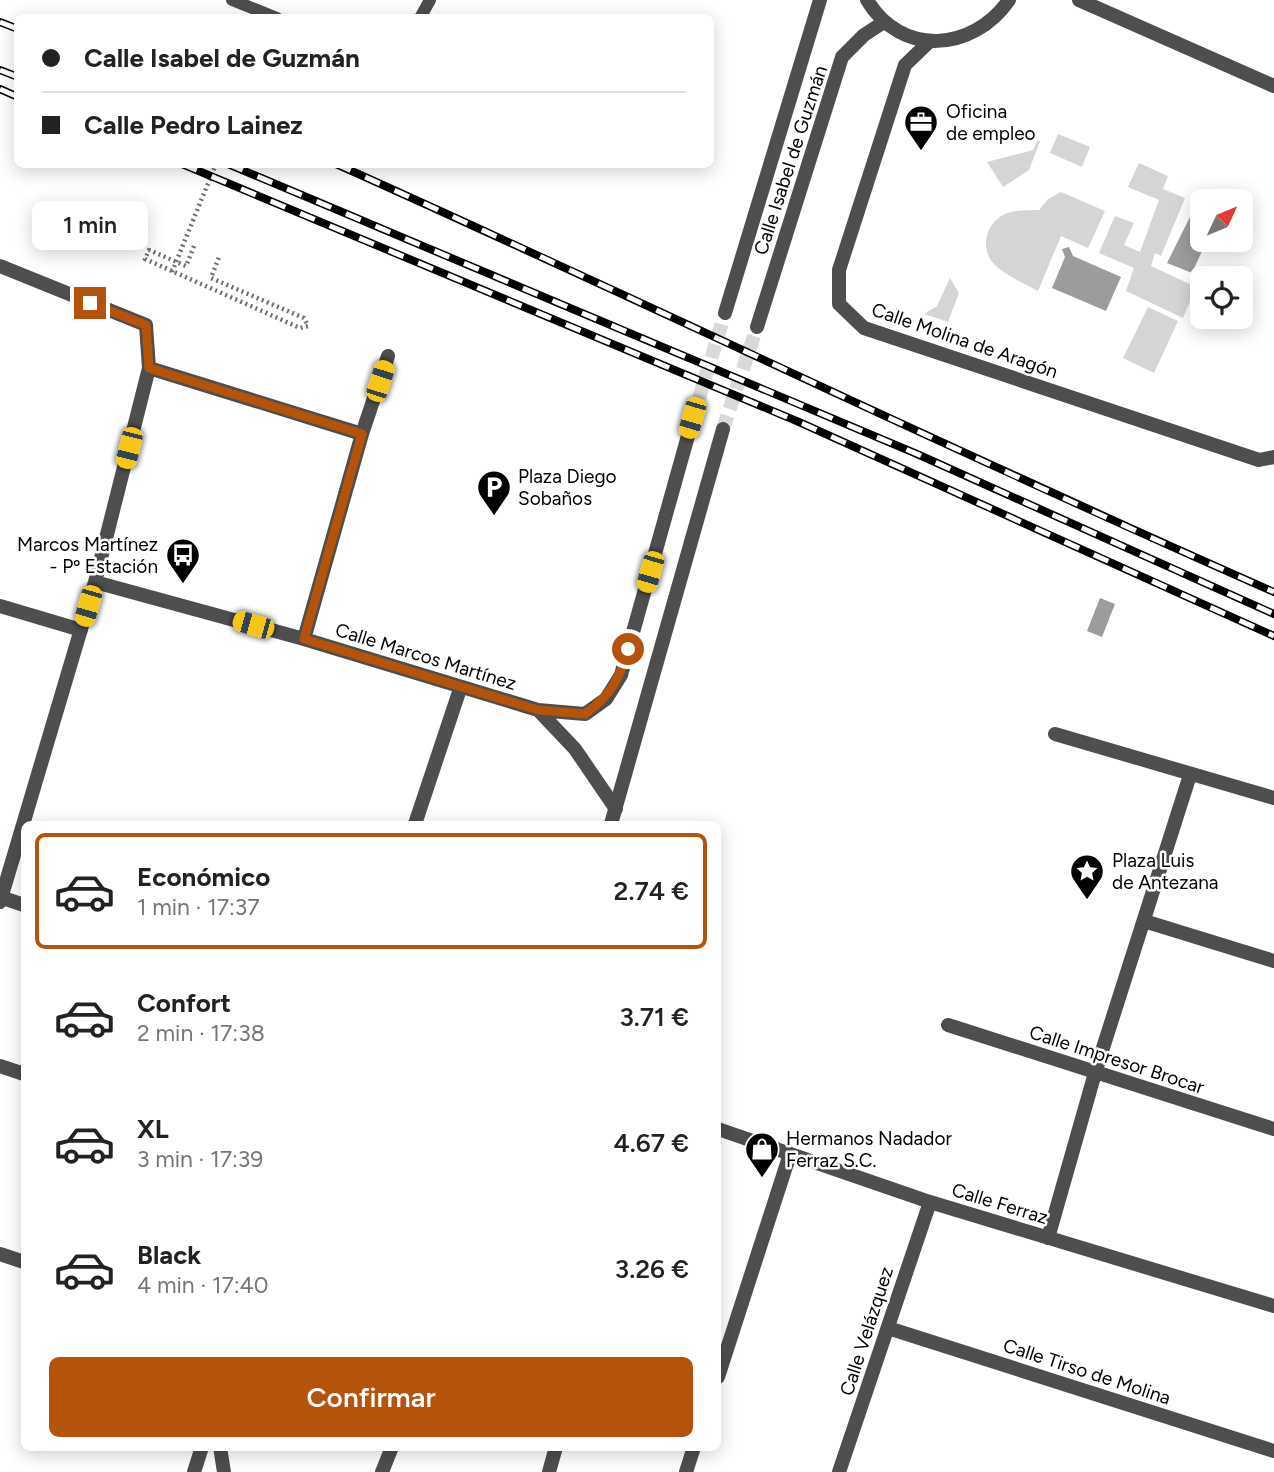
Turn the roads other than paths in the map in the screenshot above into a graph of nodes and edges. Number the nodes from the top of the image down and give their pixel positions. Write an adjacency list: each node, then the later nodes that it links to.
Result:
1 (232, 0): 6 (lane)
2 (820, 0): 11 (street, Calle Isabel de Guzmán)
3 (867, 0): 7 (street)
4 (1009, 0): 8 (street)
5 (1079, 0): 9 (street)
6 (267, 14)
7 (884, 22): 8 (street); 12 (street, Calle Isabel de Guzmán)
8 (929, 41): 18 (street, Calle Molina de Aragón)
9 (1274, 86)
10 (0, 266): 14 (street)
11 (725, 313)
12 (757, 327)
13 (388, 356): 17 (street)
14 (149, 368): 17 (street); 19 (street)
15 (692, 418): 24 (street, Calle Marcos Martínez)
16 (723, 429): 28 (street)
17 (362, 434): 22 (street)
18 (1274, 457)
19 (95, 582): 21 (street); 22 (street, Calle Marcos Martínez)
20 (0, 606): 21 (street)
21 (81, 630): 29 (street)
22 (304, 639): 23 (street, Calle Marcos Martínez)
23 (460, 689): 24 (street, Calle Marcos Martínez); 30 (street)
24 (538, 710): 28 (street)
25 (1055, 734): 26 (street)
26 (1190, 775): 27 (street); 35 (street)
27 (1274, 798)
28 (616, 808): 31 (street)
29 (24, 821)
30 (416, 821)
31 (612, 821)
32 (21, 832): 33 (street)
33 (1, 899): 34 (street)
34 (21, 904)
35 (1144, 921): 36 (street); 40 (street)
36 (1274, 961)
37 (948, 1025): 40 (street, Calle Impresor Brocar)
38 (0, 1066): 39 (street)
39 (21, 1073)
40 (1095, 1073): 41 (street, Calle Impresor Brocar); 45 (street)
41 (1274, 1129)
42 (721, 1130): 43 (street, Calle Ferraz)
43 (790, 1154): 44 (street, Calle Ferraz); 50 (street)
44 (930, 1202): 45 (street, Calle Ferraz); 49 (street, Calle Velázquez)
45 (1048, 1238): 48 (street, Calle Ferraz)
46 (0, 1254): 47 (street)
47 (21, 1261)
48 (1274, 1306)
49 (888, 1328): 56 (street, Calle Tirso de Molina); 62 (street, Calle Velázquez)
50 (721, 1368)
51 (201, 1451): 57 (street)
52 (221, 1451): 58 (street)
53 (390, 1451): 59 (street)
54 (555, 1451): 60 (street)
55 (693, 1451): 61 (street)
56 (1274, 1451)
57 (194, 1472)
58 (224, 1472)
59 (382, 1472)
60 (549, 1472)
61 (686, 1472)
62 (839, 1472)

